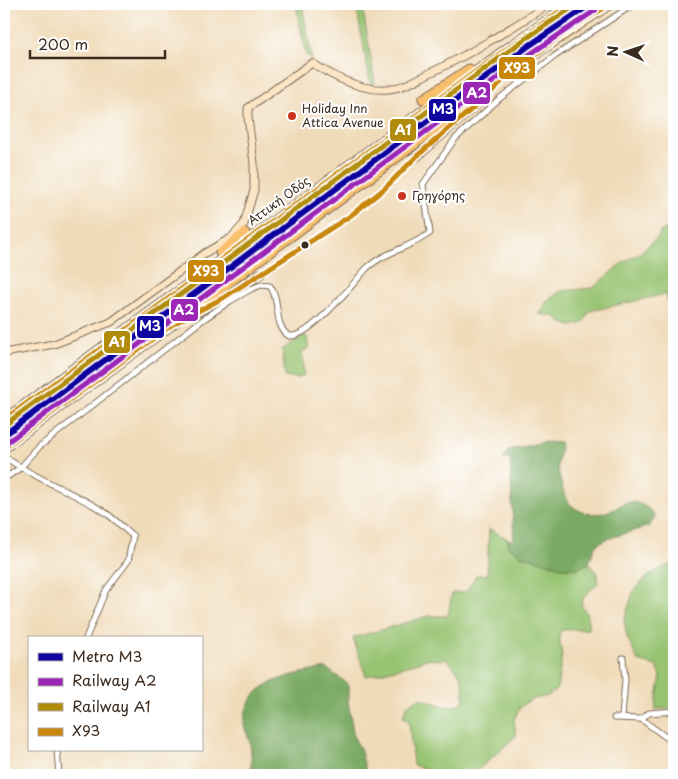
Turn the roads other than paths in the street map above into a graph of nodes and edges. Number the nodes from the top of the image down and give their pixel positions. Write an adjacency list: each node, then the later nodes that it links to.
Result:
1 (549, 4): 13 (street)
2 (570, 4): 5 (highway, Αττική Οδός)
3 (610, 4): 6 (highway)
4 (634, 4): 16 (street)
5 (498, 55): 7 (highway); 12 (highway, Αττική Οδός)
6 (510, 73): 8 (highway); 11 (highway)
7 (423, 99)
8 (417, 156)
9 (245, 233): 12 (highway)
10 (260, 274): 11 (highway)
11 (173, 324): 15 (highway)
12 (116, 337): 14 (highway, Αττική Οδός)
13 (4, 353)
14 (4, 420)
15 (4, 452): 16 (street)
16 (20, 468): 17 (street); 18 (street)
17 (4, 479)
18 (87, 636)
19 (623, 658): 21 (street)
20 (674, 711): 23 (street)
21 (622, 717): 22 (street); 23 (street)
22 (614, 718)
23 (641, 720): 24 (street)
24 (674, 743)
25 (57, 752): 28 (street)
26 (4, 770): 27 (street)
27 (10, 775)
28 (59, 775)

